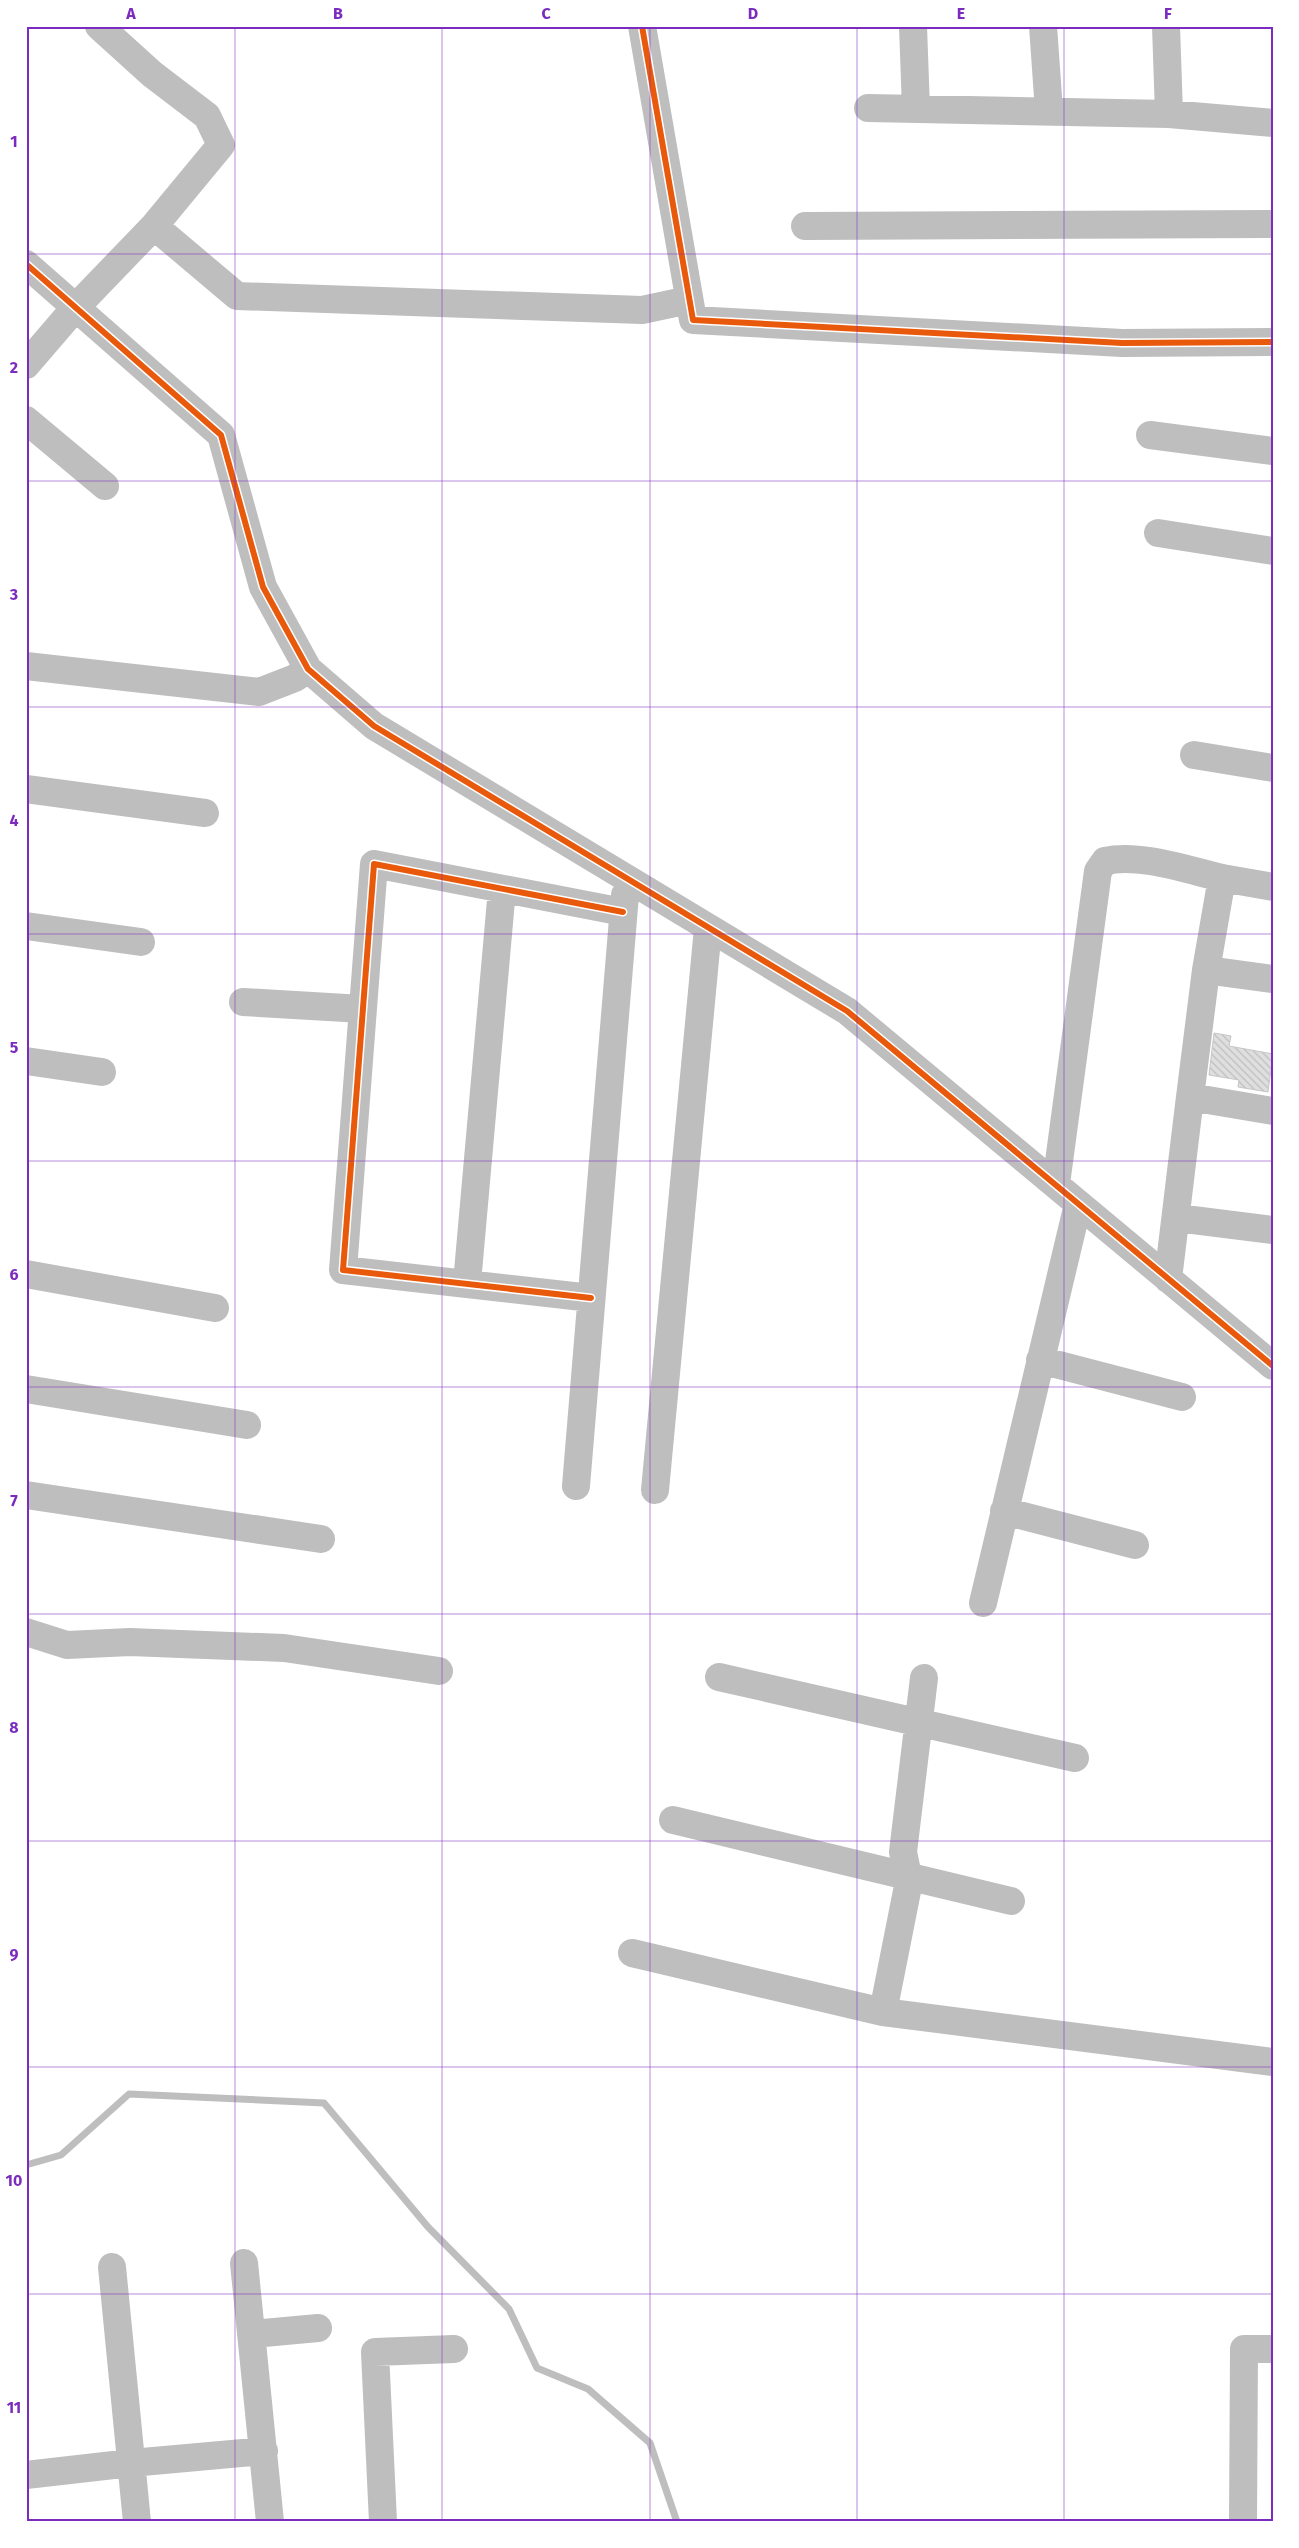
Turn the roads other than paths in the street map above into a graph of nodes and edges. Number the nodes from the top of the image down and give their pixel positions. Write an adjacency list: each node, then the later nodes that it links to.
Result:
1 (100, 26): 12 (street)
2 (642, 26): 15 (street)
3 (912, 26): 7 (street)
4 (1043, 26): 8 (street)
5 (1166, 26): 9 (street)
6 (868, 108): 7 (street)
7 (916, 109): 8 (street)
8 (1049, 112): 9 (street)
9 (1169, 114): 10 (street)
10 (1273, 123)
11 (1273, 224): 13 (street)
12 (154, 226): 15 (street); 16 (street)
13 (805, 226)
14 (26, 264): 16 (street)
15 (689, 300): 17 (street)
16 (75, 308): 18 (street); 26 (street)
17 (1273, 342)
18 (26, 365)
19 (26, 420): 22 (street)
20 (1150, 435): 21 (street)
21 (1273, 451)
22 (105, 486)
23 (1158, 533): 24 (street)
24 (1273, 551)
25 (26, 666): 26 (street)
26 (301, 673): 32 (street)
27 (1194, 755): 28 (street)
28 (1273, 768)
29 (26, 789): 30 (street)
30 (205, 813)
31 (1222, 878): 33 (street); 39 (street); 47 (street)
32 (626, 879): 35 (street); 37 (street)
33 (1273, 887)
34 (502, 889): 35 (street); 42 (street); 53 (street)
35 (623, 912): 54 (street)
36 (26, 926): 38 (street)
37 (708, 928): 47 (street); 62 (street)
38 (141, 942)
39 (1206, 970): 40 (street); 45 (street)
40 (1273, 979)
41 (244, 1002): 42 (street)
42 (363, 1009): 53 (street)
43 (26, 1061): 44 (street)
44 (102, 1072)
45 (1190, 1097): 46 (street); 49 (street)
46 (1273, 1111)
47 (1056, 1184): 48 (street)
48 (1078, 1204): 52 (street); 56 (street)
49 (1177, 1218): 50 (street); 52 (street)
50 (1273, 1230)
51 (26, 1274): 55 (street)
52 (1168, 1279): 57 (street)
53 (467, 1284): 54 (street)
54 (591, 1298): 61 (street)
55 (216, 1308)
56 (1040, 1360): 59 (street); 64 (street)
57 (1273, 1366)
58 (26, 1389): 60 (street)
59 (1182, 1398)
60 (247, 1425)
61 (576, 1486)
62 (655, 1490)
63 (26, 1495): 65 (street)
64 (1004, 1511): 66 (street); 67 (street)
65 (321, 1539)
66 (1135, 1545)
67 (982, 1603)
68 (26, 1632): 69 (street)
69 (439, 1671)
70 (720, 1677): 72 (street)
71 (924, 1678): 72 (street)
72 (918, 1722): 73 (street); 75 (street)
73 (1075, 1758)
74 (674, 1820): 75 (street)
75 (908, 1877): 76 (street); 78 (street)
76 (1011, 1901)
77 (632, 1953): 78 (street)
78 (883, 2012): 79 (street)
79 (1273, 2062)
80 (244, 2263): 83 (street)
81 (112, 2267): 87 (street)
82 (318, 2328): 83 (street)
83 (252, 2334): 86 (street)
84 (454, 2348): 91 (street)
85 (1273, 2349): 92 (street)
86 (264, 2451): 87 (street); 90 (street)
87 (131, 2463): 88 (street); 89 (street)
88 (26, 2475)
89 (137, 2522)
90 (270, 2522)
91 (383, 2522)
92 (1243, 2522)

